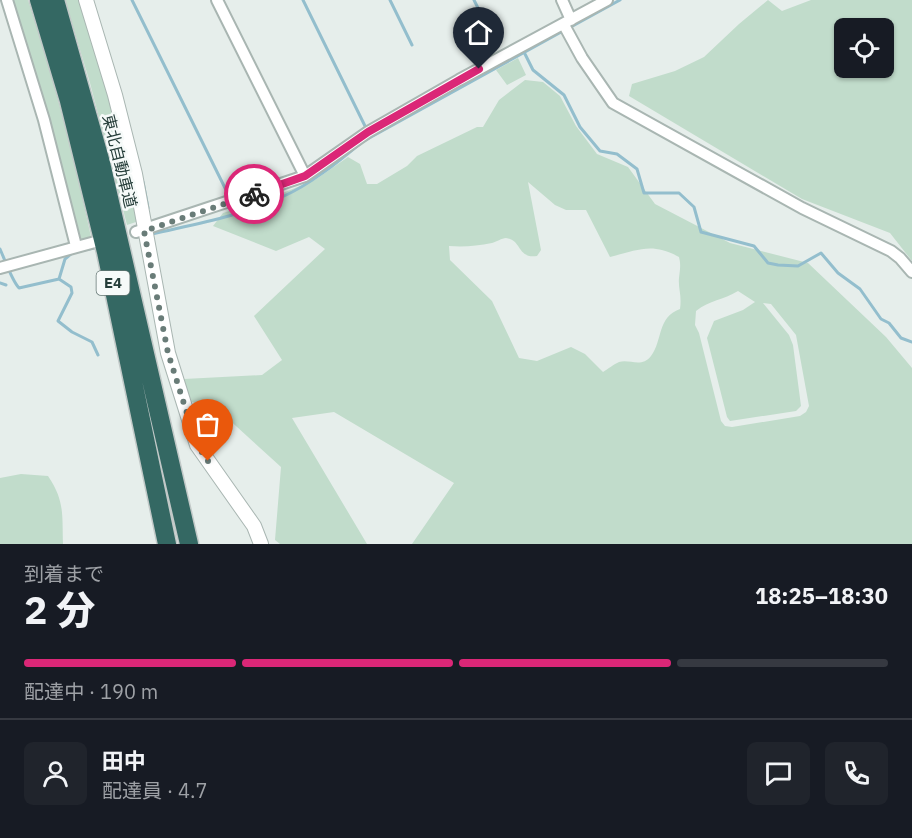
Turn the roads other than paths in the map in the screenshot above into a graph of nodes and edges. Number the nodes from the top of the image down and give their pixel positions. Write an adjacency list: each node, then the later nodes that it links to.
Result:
1 (7, 0): 12 (street)
2 (38, 0): 15 (highway, 東北自動車道 / E4)
3 (56, 0): 16 (highway, 東北自動車道 / E4)
4 (86, 0): 10 (street)
5 (217, 0): 9 (street)
6 (562, 0): 8 (street)
7 (607, 0): 8 (street)
8 (568, 22): 9 (street); 14 (street)
9 (305, 176): 10 (street)
10 (140, 232): 17 (street)
11 (95, 242): 12 (street)
12 (76, 246): 13 (street)
13 (1, 266)
14 (912, 272)
15 (166, 544)
16 (189, 544)
17 (261, 544)

